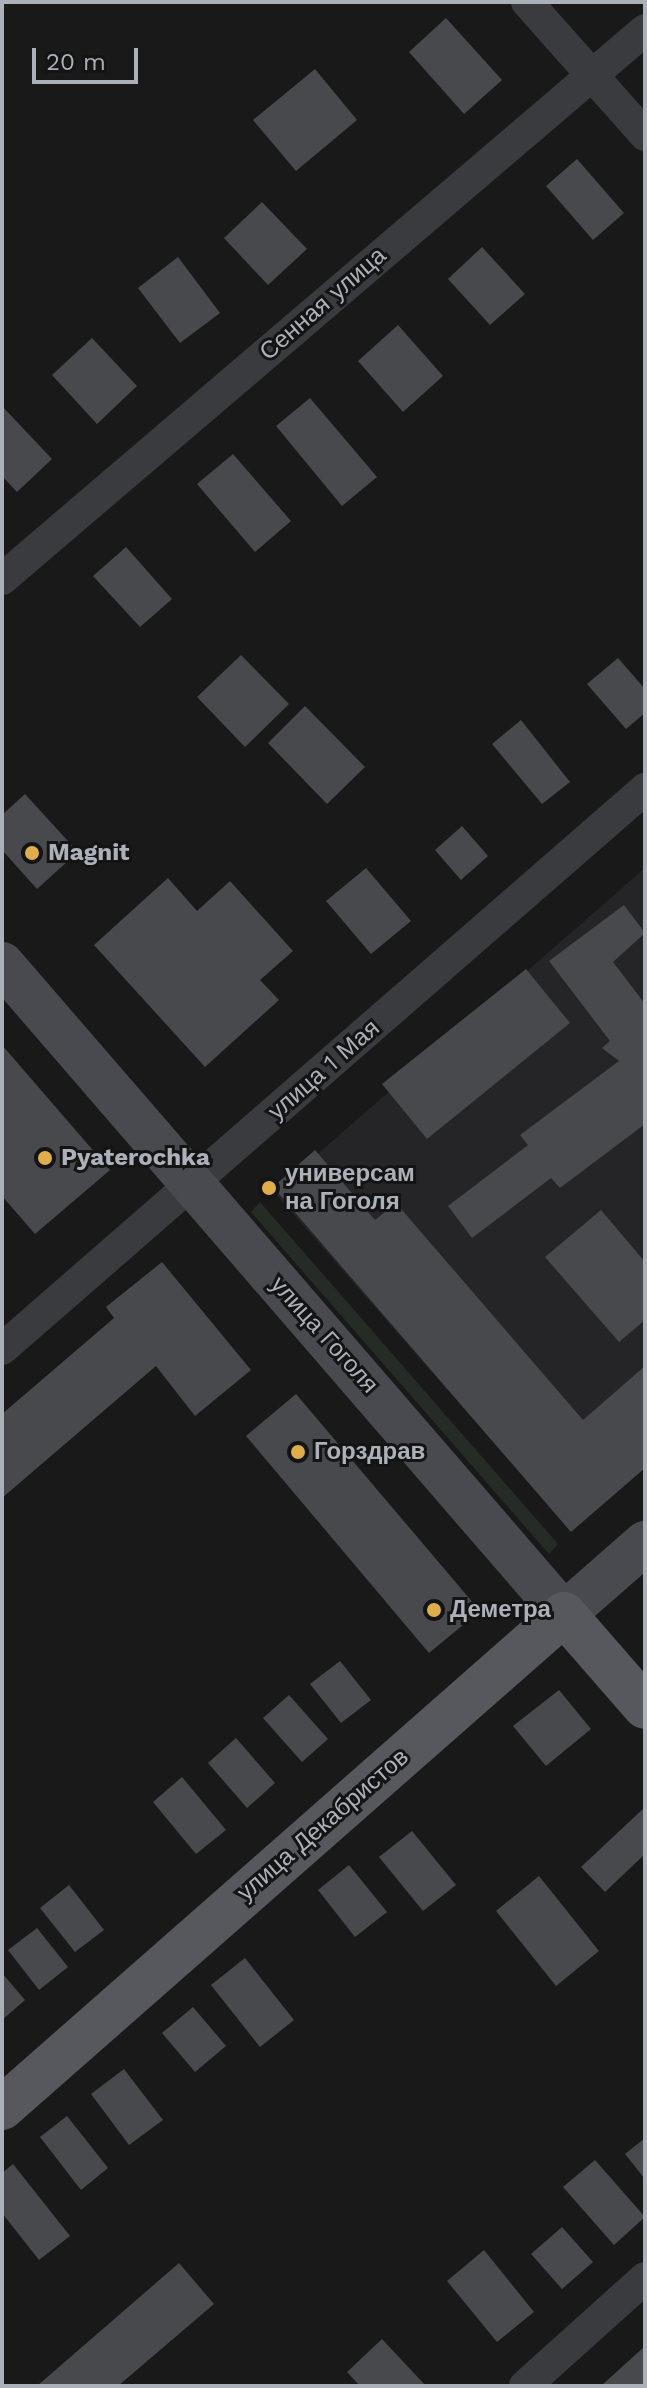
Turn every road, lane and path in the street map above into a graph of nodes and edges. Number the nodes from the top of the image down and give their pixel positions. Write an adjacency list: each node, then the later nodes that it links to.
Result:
1 (527, 2): 3 (street)
2 (645, 30): 3 (street, Сенная улица)
3 (593, 74): 4 (street); 5 (street, Сенная улица)
4 (645, 135)
5 (2, 579)
6 (645, 789): 8 (street, улица 1 Мая)
7 (2, 964): 8 (street, улица Гоголя)
8 (190, 1187): 9 (street, улица 1 Мая); 11 (street, улица Гоголя)
9 (2, 1349)
10 (645, 1543): 11 (street, улица Декабристов)
11 (564, 1614): 12 (main road, улица Гоголя); 13 (main road, улица Декабристов)
12 (645, 1707)
13 (2, 2108)
14 (645, 2278): 15 (street)
15 (525, 2386)

